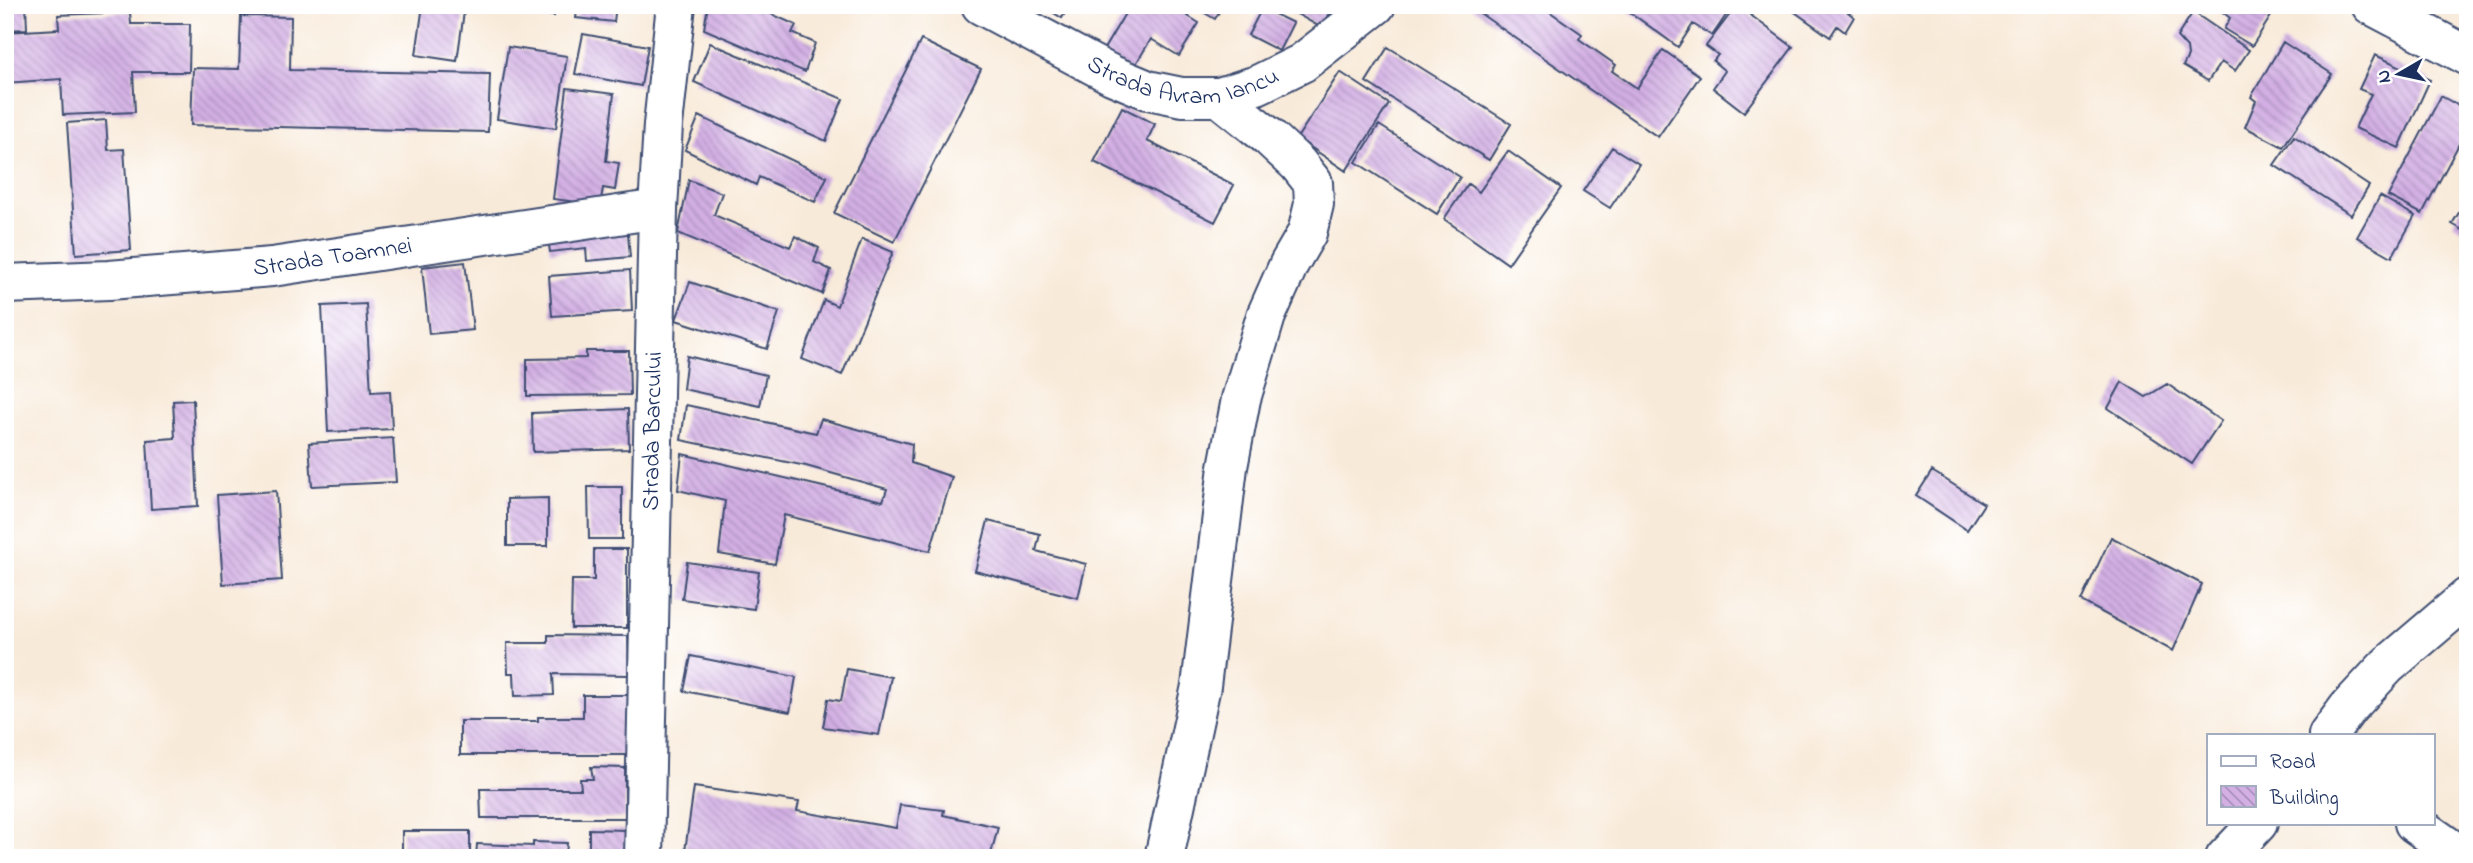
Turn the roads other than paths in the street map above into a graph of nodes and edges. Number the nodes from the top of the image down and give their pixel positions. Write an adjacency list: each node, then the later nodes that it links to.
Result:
1 (676, 5): 7 (street, Strada Barcului)
2 (981, 5): 6 (street, Strada Avram Iancu)
3 (1376, 5): 6 (street, Strada Avram Iancu)
4 (2371, 5): 5 (street)
5 (2468, 56)
6 (1219, 97): 14 (street)
7 (658, 209): 8 (street, Strada Toamnei); 13 (street, Strada Barcului)
8 (5, 284)
9 (2468, 597): 10 (street)
10 (2329, 734)
11 (2258, 824): 15 (street)
12 (2415, 824): 16 (street)
13 (644, 858)
14 (1164, 858)
15 (2225, 858)
16 (2464, 858)

